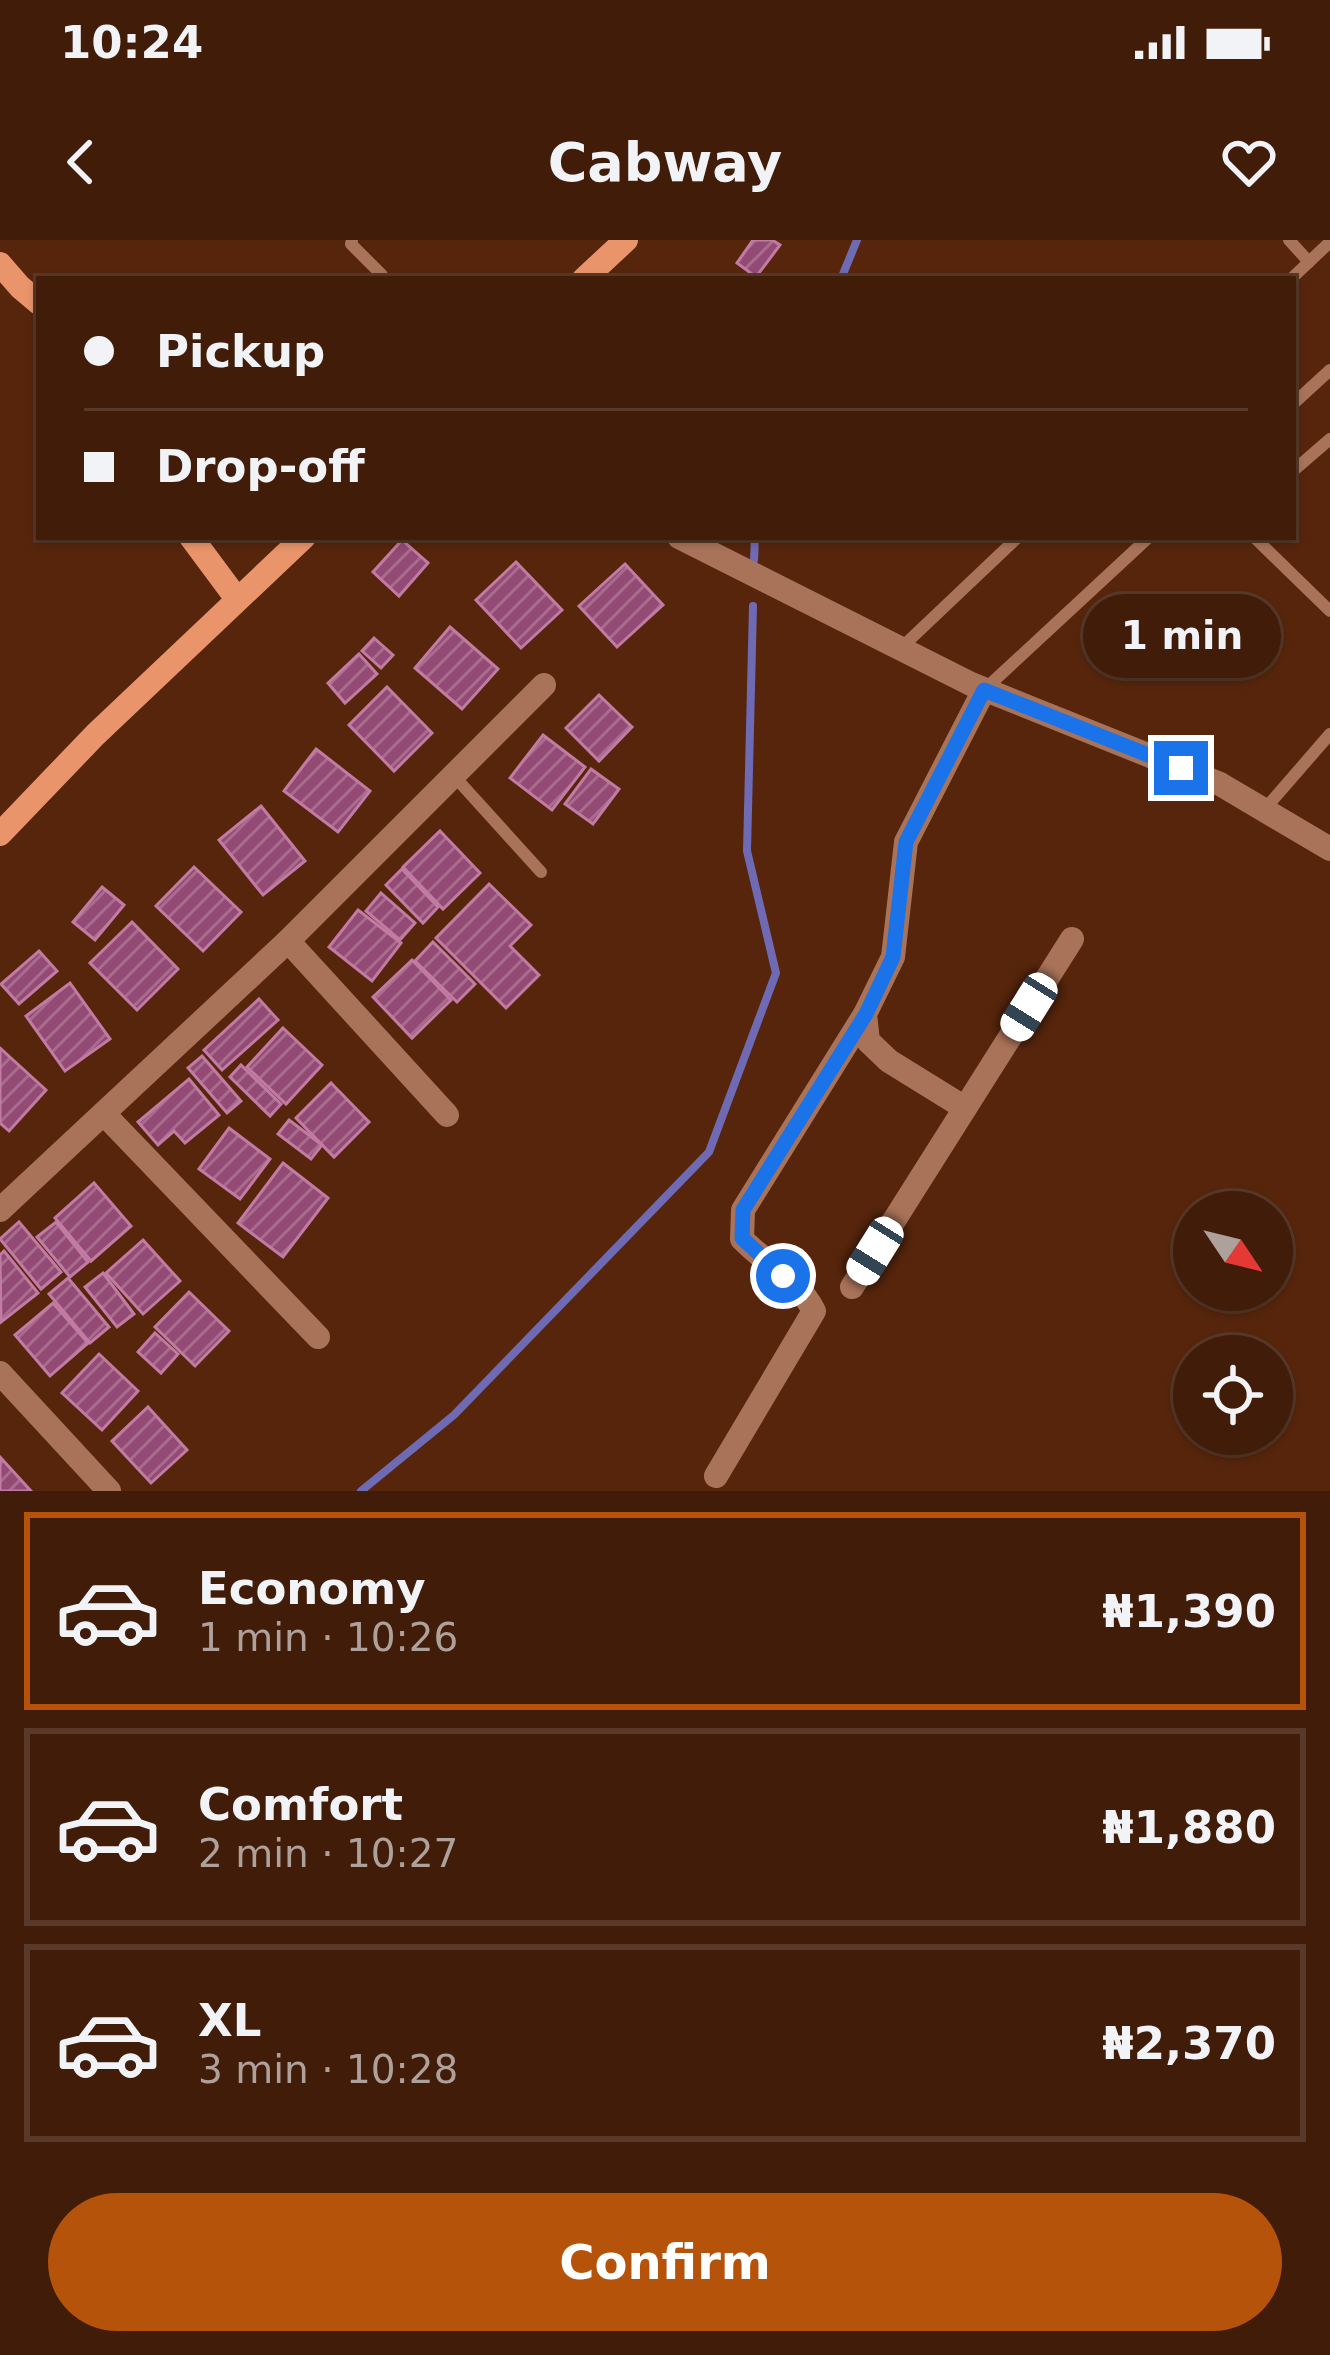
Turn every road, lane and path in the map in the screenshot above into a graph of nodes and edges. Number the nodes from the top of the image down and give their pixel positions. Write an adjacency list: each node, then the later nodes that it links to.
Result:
1 (352, 240): 7 (lane)
2 (626, 240): 8 (main road)
3 (1289, 240): 5 (lane)
4 (1330, 242): 5 (lane)
5 (1309, 262): 9 (lane)
6 (0, 264): 10 (main road)
7 (382, 275)
8 (587, 276)
9 (1294, 276)
10 (20, 291)
11 (1330, 370): 12 (lane)
12 (1296, 401)
13 (1330, 439): 14 (lane)
14 (1296, 468)
15 (193, 540): 21 (main road)
16 (301, 540): 21 (main road)
17 (685, 540): 23 (street)
18 (1015, 540): 23 (lane)
19 (1147, 540): 25 (lane)
20 (1257, 540): 22 (lane)
21 (237, 598): 29 (main road)
22 (1330, 611)
23 (900, 649): 25 (street)
24 (544, 685): 27 (street)
25 (984, 690): 28 (street); 34 (street)
26 (1330, 734): 28 (lane)
27 (454, 776): 31 (lane); 33 (street)
28 (1264, 810): 30 (street)
29 (0, 834)
30 (1330, 849)
31 (541, 872)
32 (1072, 939): 35 (street)
33 (288, 941): 36 (street); 37 (street)
34 (866, 1014): 35 (street); 42 (street)
35 (965, 1108): 39 (street)
36 (105, 1115): 38 (street); 40 (street)
37 (447, 1115)
38 (0, 1210)
39 (852, 1287)
40 (318, 1336)
41 (0, 1373): 43 (street)
42 (716, 1476)
43 (109, 1491)

